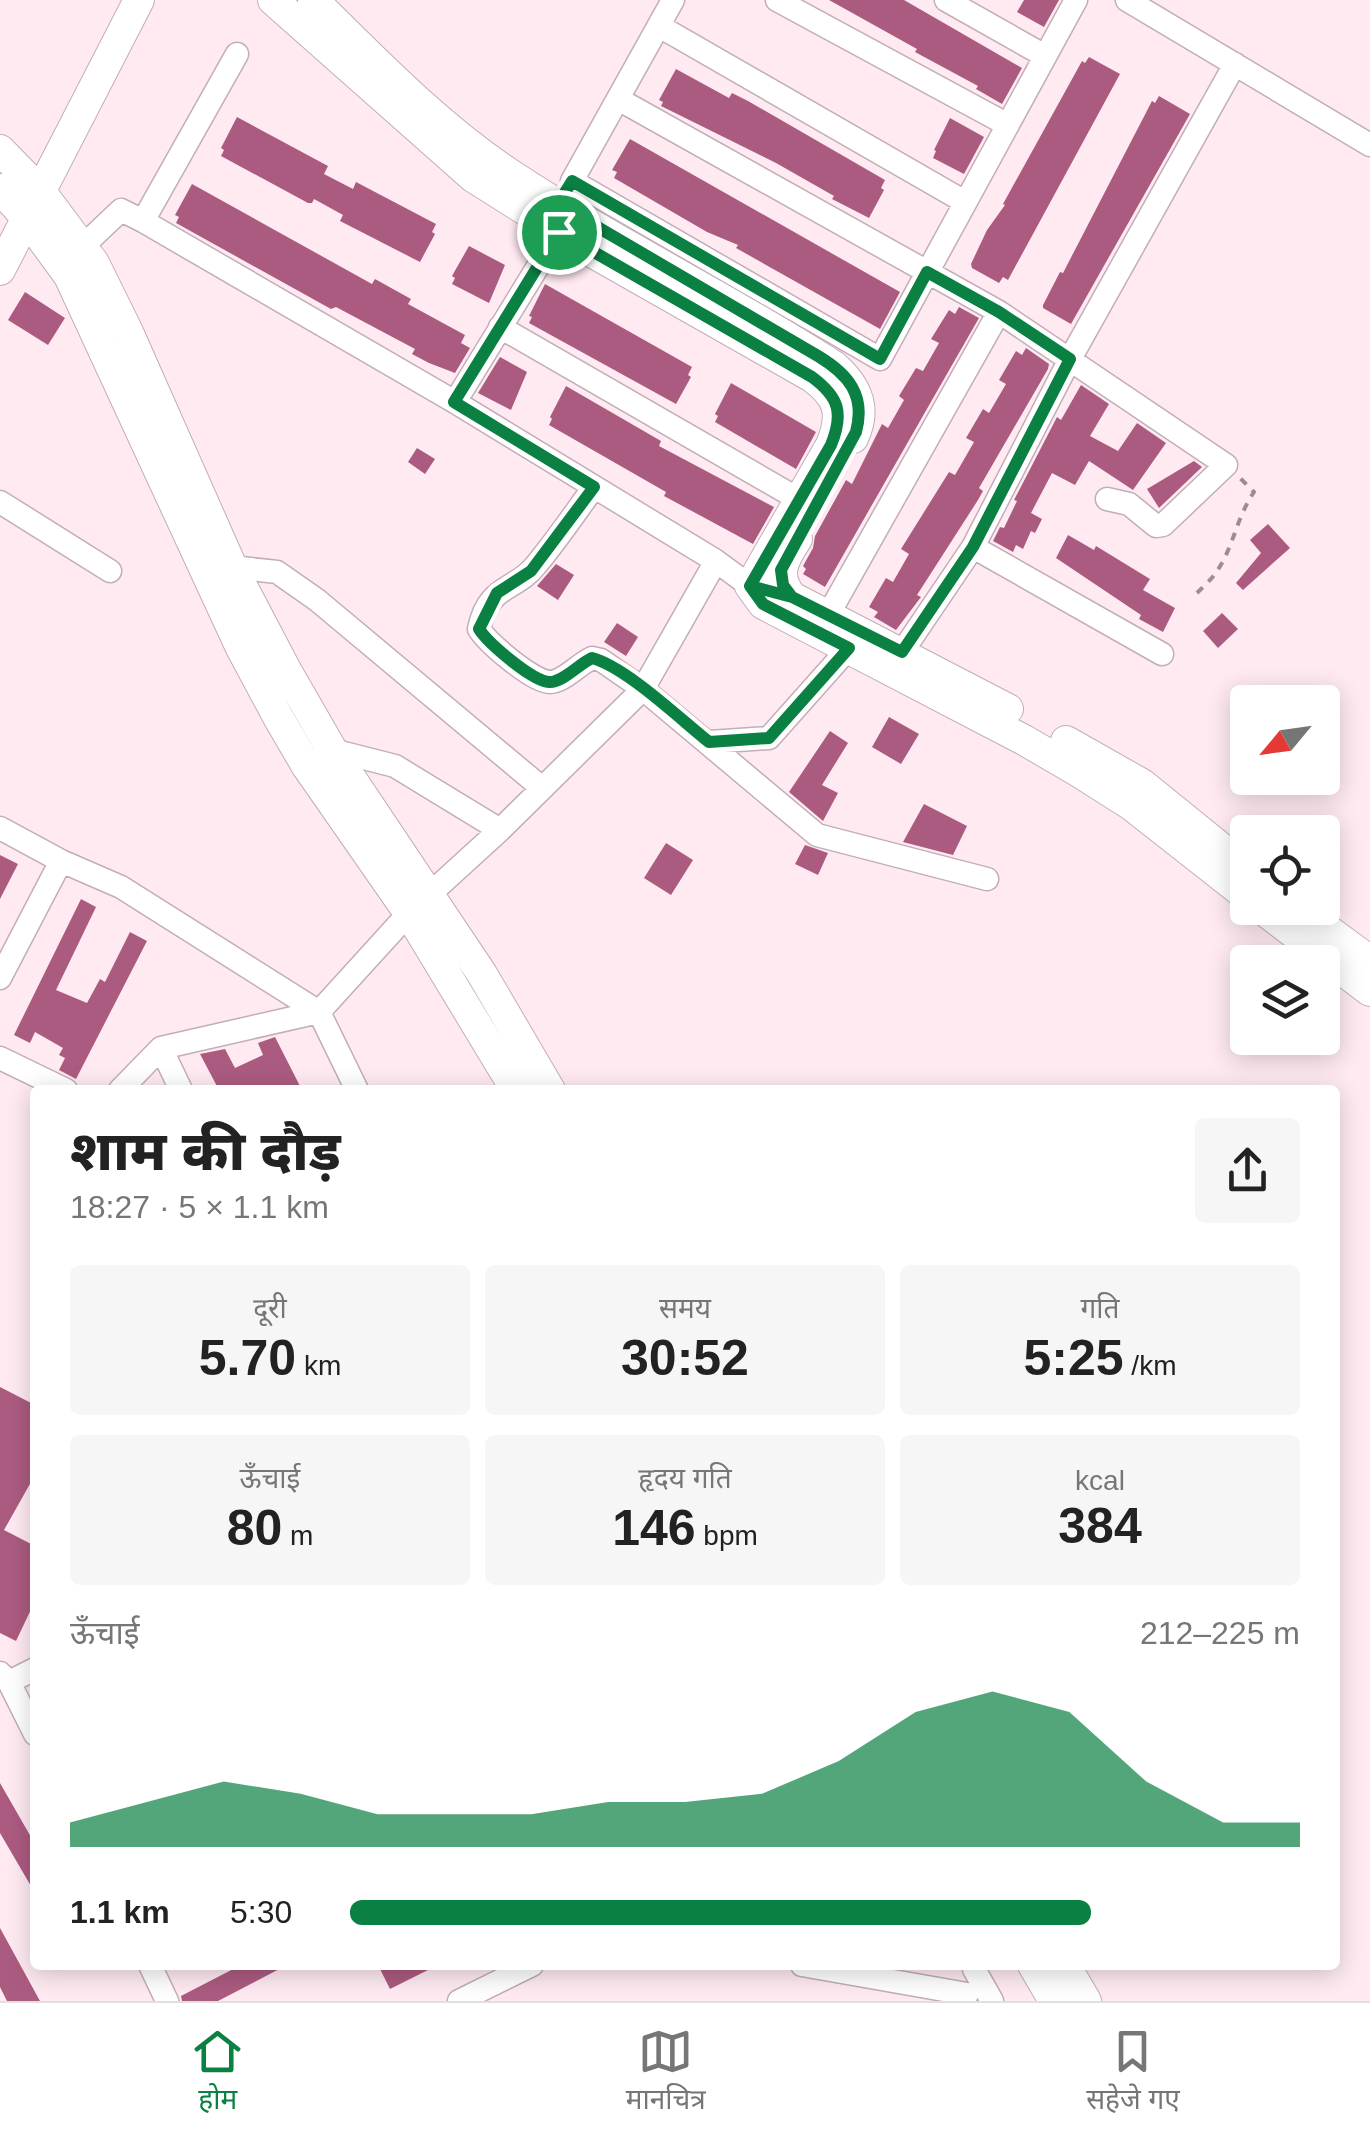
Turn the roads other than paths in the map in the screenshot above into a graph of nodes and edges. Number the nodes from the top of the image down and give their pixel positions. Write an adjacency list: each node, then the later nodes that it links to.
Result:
1 (139, 0): 19 (main road)
2 (273, 0): 20 (main road)
3 (314, 0): 20 (main road)
4 (673, 0): 9 (street)
5 (777, 0): 14 (street)
6 (946, 0): 11 (street)
7 (1076, 0): 11 (street)
8 (1127, 0): 12 (street)
9 (658, 26): 13 (street); 18 (street)
10 (236, 54): 21 (street)
11 (1045, 56): 14 (street)
12 (1235, 64): 15 (street); 27 (street)
13 (618, 99): 20 (street); 24 (street)
14 (1008, 125): 18 (street)
15 (1370, 145)
16 (0, 150): 19 (main road)
17 (0, 189): 19 (main road)
18 (965, 202): 24 (street)
19 (33, 205): 22 (main road); 23 (main road)
20 (563, 206): 24 (street); 26 (street); 31 (main road); 38 (main road)
21 (142, 221): 22 (street); 28 (street)
22 (84, 267): 35 (main road); 45 (main road)
23 (0, 270)
24 (927, 272): 25 (street)
25 (999, 312): 27 (street); 39 (street)
26 (500, 326): 28 (street); 31 (street)
27 (1070, 359): 30 (street); 33 (street)
28 (454, 402): 29 (street)
29 (594, 487): 34 (street); 43 (street)
30 (1107, 499)
31 (800, 500): 37 (main road)
32 (0, 502): 36 (street)
33 (973, 547): 41 (street); 42 (street)
34 (716, 561): 37 (street); 43 (street)
35 (232, 566): 45 (main road); 46 (street)
36 (110, 571)
37 (750, 586): 38 (street); 40 (main road)
38 (792, 597): 39 (main road)
39 (828, 614): 41 (main road)
40 (849, 648): 44 (street); 52 (main road)
41 (902, 652): 49 (main road)
42 (1162, 654)
43 (643, 689): 44 (street); 46 (street)
44 (709, 742): 51 (street)
45 (319, 758): 48 (street); 53 (main road)
46 (542, 788): 48 (street)
47 (0, 828): 50 (street)
48 (500, 830): 53 (street)
49 (1230, 855)
50 (61, 861): 57 (street); 59 (street)
51 (986, 879)
52 (1230, 883)
53 (419, 903): 59 (street); 66 (main road); 67 (main road)
54 (1283, 925): 58 (main road)
55 (1321, 925): 56 (main road)
56 (1370, 961)
57 (0, 978)
58 (1370, 991)
59 (319, 1012): 60 (street); 65 (street)
60 (161, 1048): 63 (street); 64 (street)
61 (0, 1058): 62 (street)
62 (56, 1085)
63 (125, 1085)
64 (179, 1085)
65 (354, 1085)
66 (513, 1085)
67 (547, 1085)
68 (30, 1670): 69 (street)
69 (5, 1677): 70 (street)
70 (30, 1724)
71 (160, 1970): 80 (street)
72 (522, 1970): 78 (street)
73 (827, 1970): 79 (street)
74 (974, 1970): 79 (street)
75 (975, 1970): 82 (street)
76 (1036, 1970): 83 (main road)
77 (1068, 1970): 84 (main road)
78 (466, 1997): 81 (street)
79 (966, 1998)
80 (168, 2001)
81 (500, 2001)
82 (992, 2001)
83 (1054, 2001)
84 (1086, 2001)

